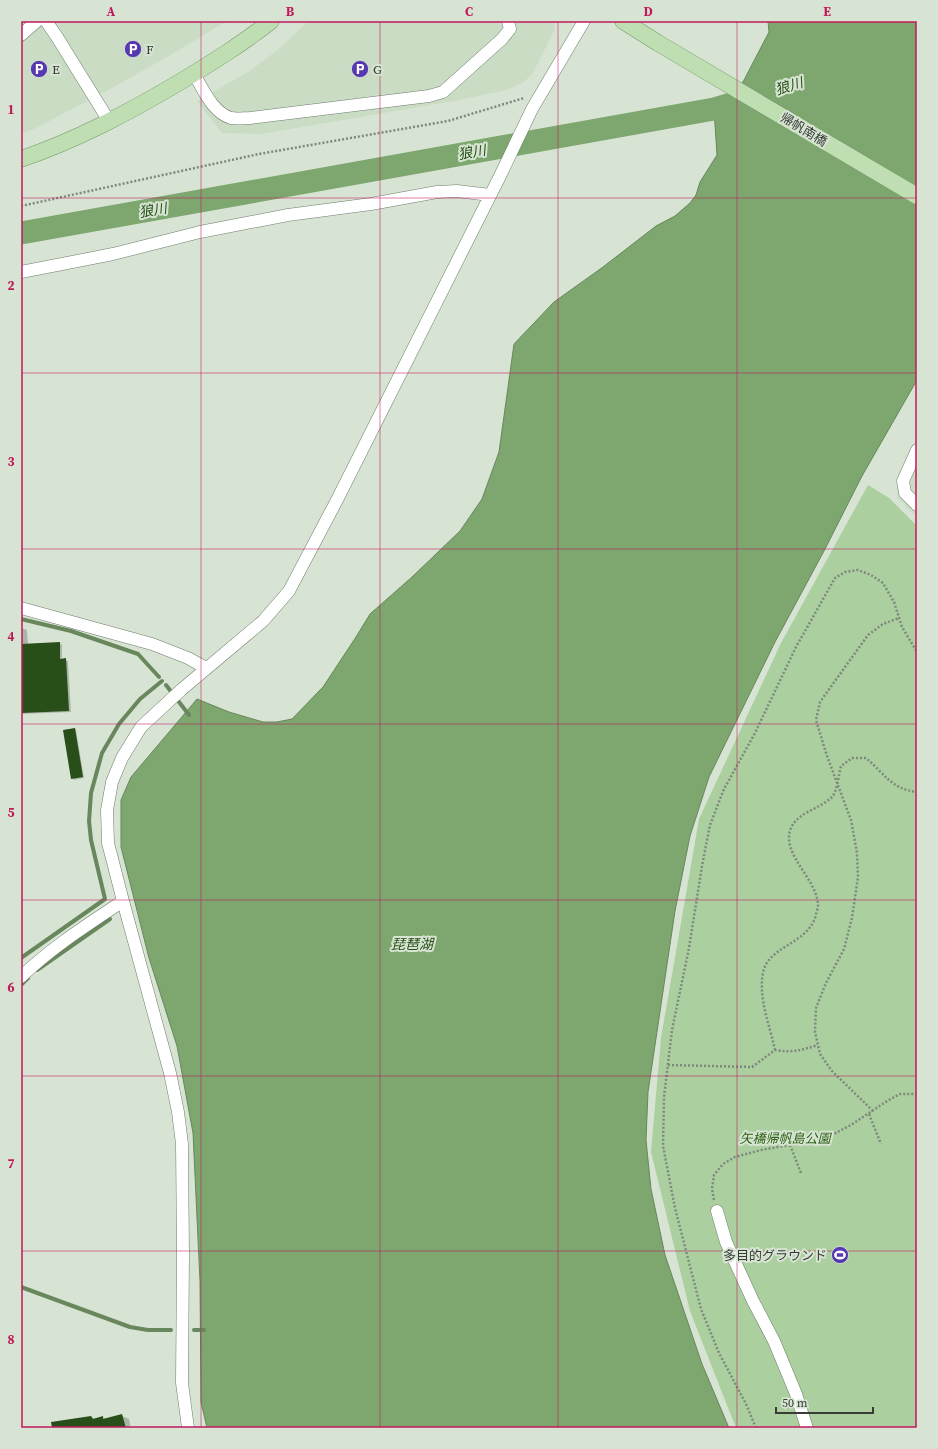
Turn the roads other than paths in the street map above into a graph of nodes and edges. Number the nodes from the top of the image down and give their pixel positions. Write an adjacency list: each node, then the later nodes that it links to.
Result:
1 (37, 21): 7 (street)
2 (46, 21): 9 (street)
3 (271, 21): 8 (main road)
4 (508, 21): 8 (street)
5 (584, 21): 11 (street)
6 (626, 23): 12 (main road, 帰帆南橋)
7 (21, 35)
8 (194, 74): 9 (main road)
9 (109, 121): 10 (main road)
10 (21, 160)
11 (490, 195): 13 (street); 17 (street)
12 (917, 196)
13 (21, 272)
14 (917, 450): 15 (street)
15 (917, 504)
16 (21, 608): 17 (street)
17 (206, 668): 18 (street)
18 (123, 901): 19 (street); 21 (street)
19 (21, 977)
20 (717, 1211): 22 (street)
21 (188, 1428)
22 (807, 1428)

